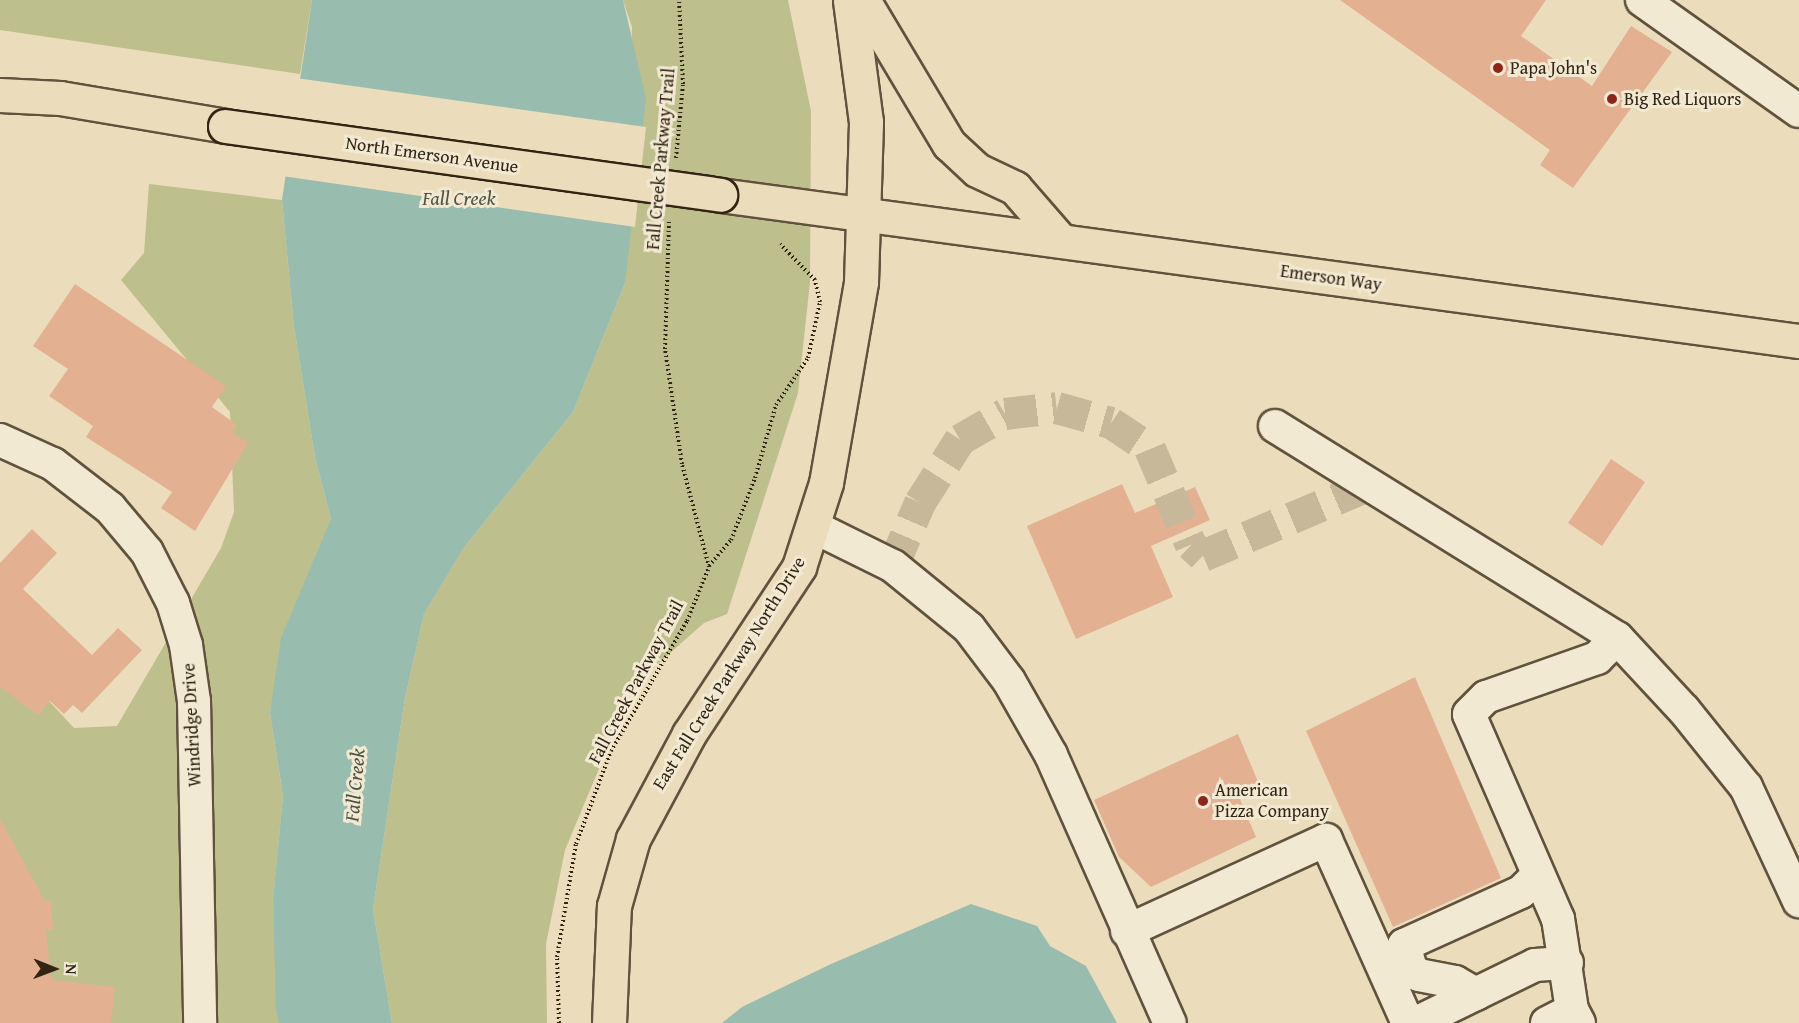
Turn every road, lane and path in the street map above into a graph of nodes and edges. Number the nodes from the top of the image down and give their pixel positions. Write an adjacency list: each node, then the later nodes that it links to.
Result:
1 (679, 0): 7 (path, Fall Creek Parkway Trail)
2 (850, 0): 9 (main road, East Fall Creek Parkway North Drive)
3 (863, 0): 10 (main road)
4 (1642, 0): 6 (street)
5 (0, 95): 9 (main road, North Emerson Avenue, bridge)
6 (1799, 111)
7 (675, 167)
8 (669, 212): 16 (path, Fall Creek Parkway Trail)
9 (864, 214): 10 (main road, Emerson Way); 15 (main road, East Fall Creek Parkway North Drive)
10 (1061, 241): 12 (main road, Emerson Way)
11 (780, 244): 16 (path, Fall Creek Parkway Trail)
12 (1799, 341)
13 (1275, 426): 17 (street)
14 (0, 440): 24 (street, Windridge Drive)
15 (814, 527): 20 (street); 26 (main road, East Fall Creek Parkway North Drive)
16 (709, 567): 25 (path, Fall Creek Parkway Trail)
17 (1617, 638): 18 (street); 19 (street)
18 (1538, 875): 21 (street); 22 (street)
19 (1799, 901)
20 (1127, 931): 27 (street); 28 (street)
21 (1567, 963): 22 (street); 23 (street)
22 (1476, 994): 29 (street)
23 (1566, 1019)
24 (200, 1023)
25 (559, 1023)
26 (609, 1023)
27 (1170, 1023)
28 (1408, 1023)
29 (1416, 1023)

